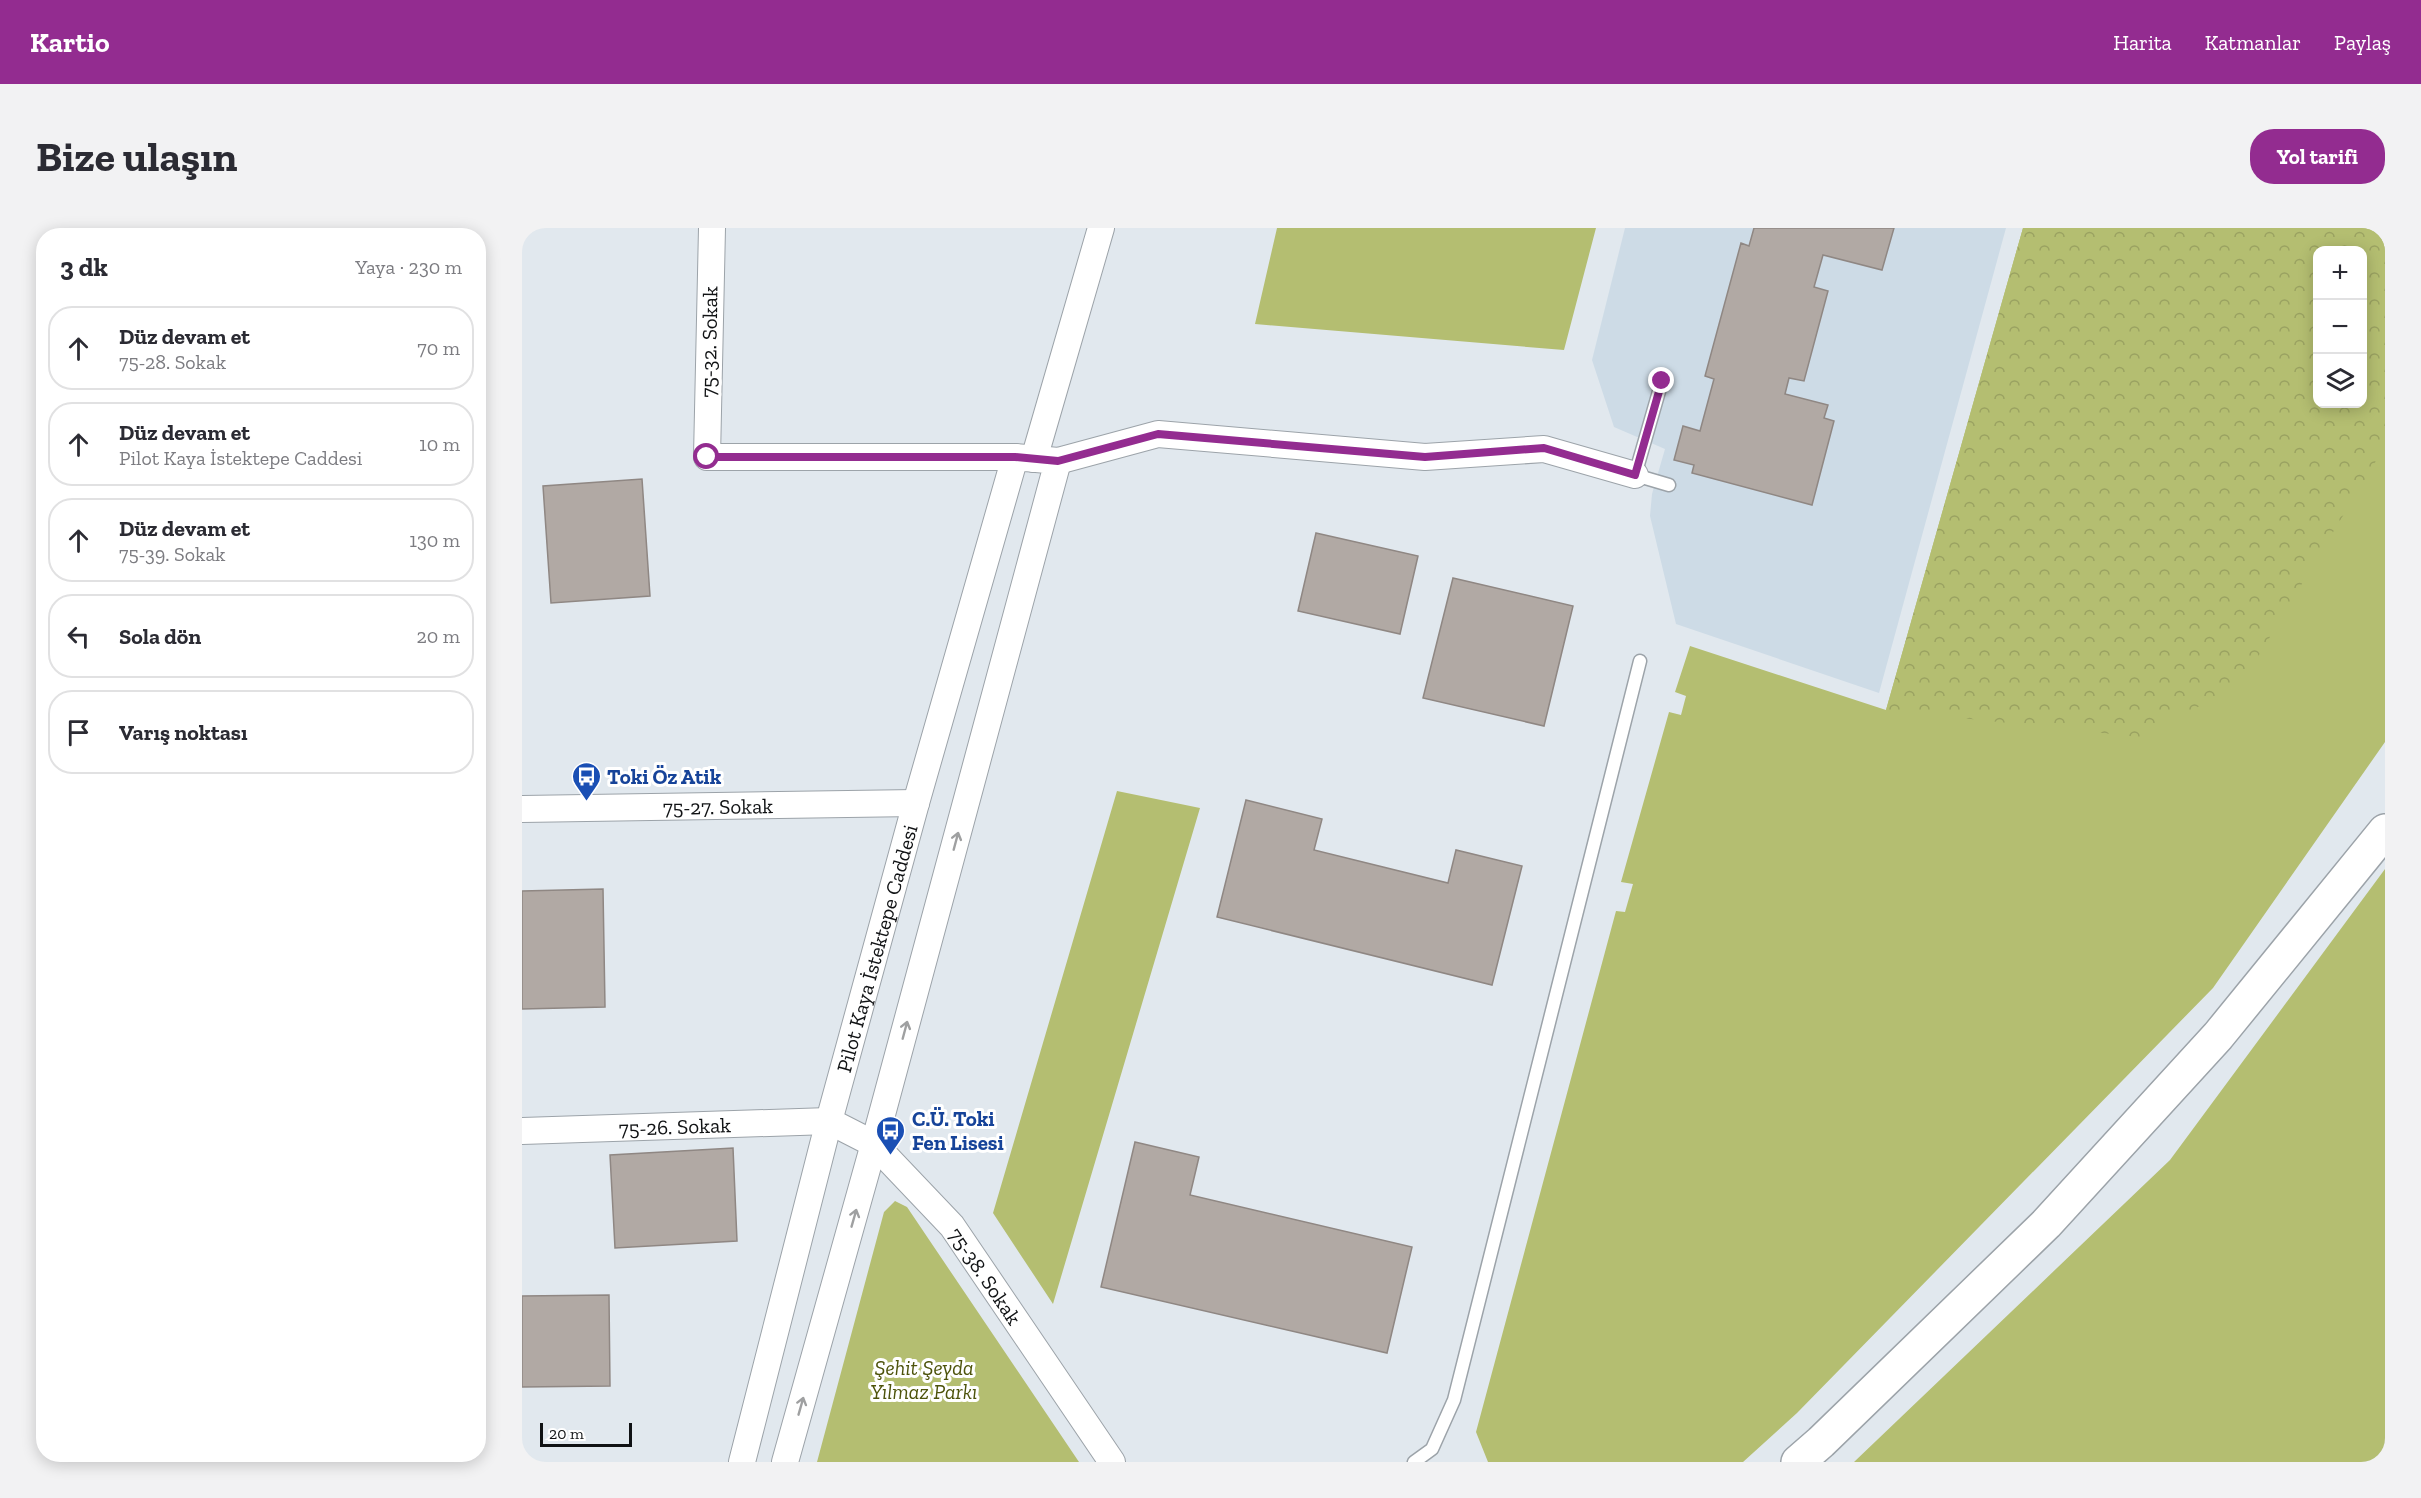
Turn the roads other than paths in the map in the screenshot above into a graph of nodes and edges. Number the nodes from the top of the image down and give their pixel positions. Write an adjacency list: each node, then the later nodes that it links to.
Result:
1 (712, 228): 4 (street, 75-32. Sokak)
2 (1101, 228): 4 (street, Pilot Kaya İstektepe Caddesi)
3 (1662, 381): 5 (lane)
4 (1036, 459): 5 (street); 8 (street, Pilot Kaya İstektepe Caddesi); 13 (street, Pilot Kaya İstektepe Caddesi, one-way to 4)
5 (1635, 475): 6 (lane)
6 (1669, 485)
7 (1640, 661): 17 (lane)
8 (916, 803): 9 (street, 75-27. Sokak); 11 (street, Pilot Kaya İstektepe Caddesi)
9 (522, 809)
10 (2385, 831): 18 (main road)
11 (829, 1121): 12 (street, 75-26. Sokak); 13 (street, 75-38. Sokak); 14 (street, Pilot Kaya İstektepe Caddesi)
12 (522, 1131)
13 (874, 1144): 15 (street, Pilot Kaya İstektepe Caddesi, one-way to 13); 16 (street, 75-38. Sokak)
14 (742, 1462)
15 (785, 1462)
16 (1112, 1462)
17 (1414, 1462)
18 (1798, 1462)

